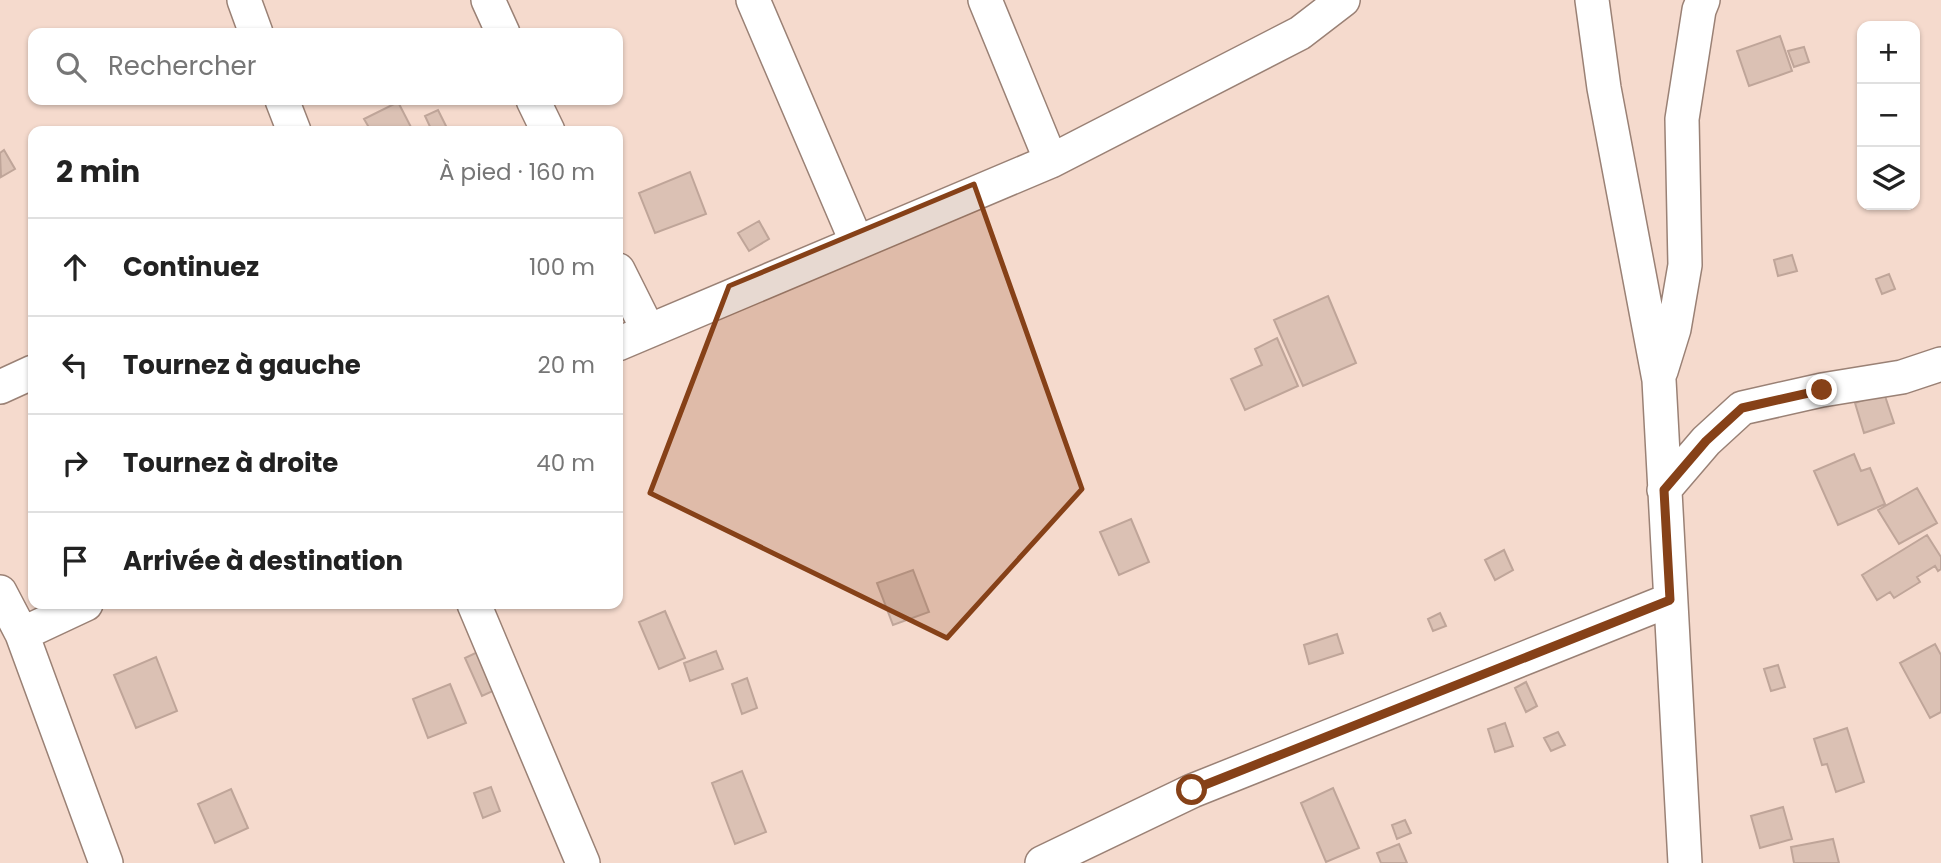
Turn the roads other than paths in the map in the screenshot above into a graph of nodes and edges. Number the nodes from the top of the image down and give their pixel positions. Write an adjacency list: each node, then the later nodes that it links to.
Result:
1 (244, 0): 8 (street)
2 (488, 0): 9 (street)
3 (753, 0): 15 (street)
4 (985, 0): 14 (street)
5 (1343, 0): 14 (street)
6 (1592, 0): 21 (street)
7 (1703, 0): 21 (street)
8 (255, 28)
9 (501, 28)
10 (284, 105): 12 (street)
11 (535, 105): 13 (street)
12 (292, 126)
13 (546, 126)
14 (1051, 161): 15 (street)
15 (857, 243): 17 (street)
16 (623, 280): 17 (street)
17 (648, 330): 18 (street)
18 (623, 342)
19 (1941, 364): 23 (street)
20 (28, 374): 22 (street)
21 (1659, 380): 23 (street)
22 (0, 387)
23 (1664, 490): 25 (street)
24 (0, 592): 28 (street)
25 (1670, 600): 31 (street); 32 (street)
26 (75, 609): 28 (street)
27 (476, 609): 30 (street)
28 (22, 634): 29 (street)
29 (106, 863)
30 (583, 863)
31 (1042, 863)
32 (1685, 863)

